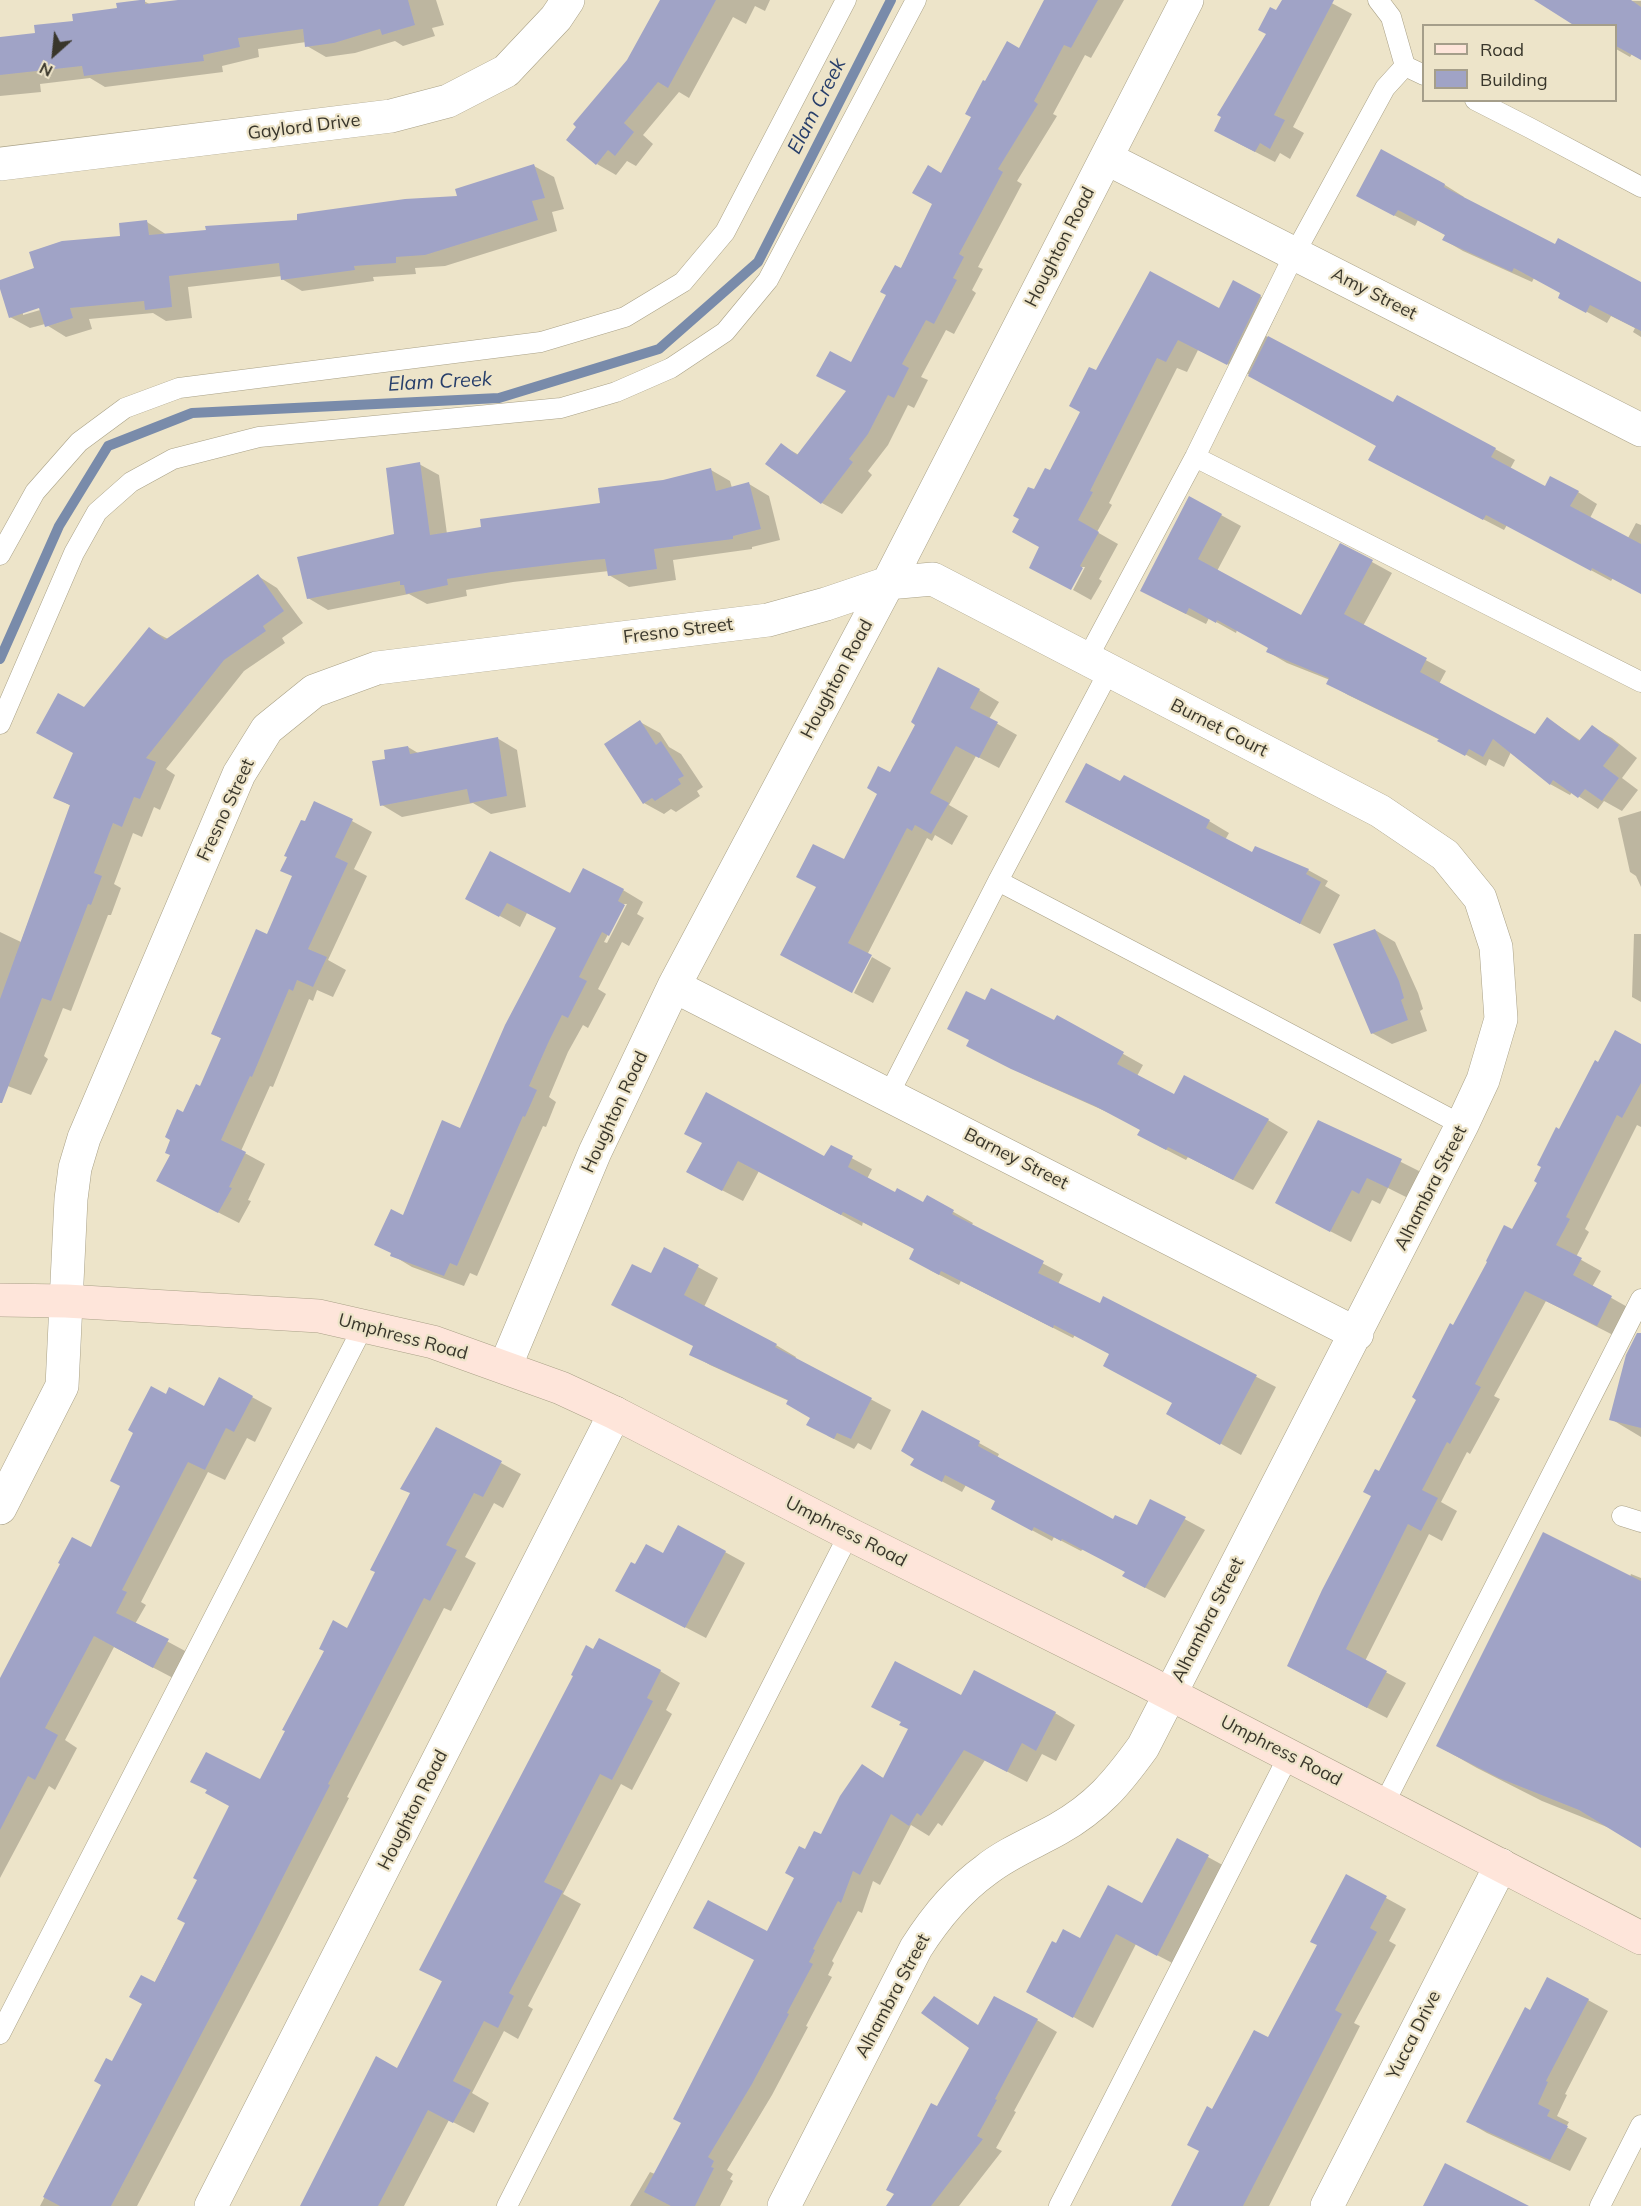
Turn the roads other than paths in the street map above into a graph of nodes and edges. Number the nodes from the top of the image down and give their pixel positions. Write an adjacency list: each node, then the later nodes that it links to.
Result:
1 (568, 0): 10 (street, Gaylord Drive)
2 (846, 0): 15 (lane)
3 (916, 0): 19 (lane)
4 (1187, 0): 9 (street, Houghton Road)
5 (1378, 0): 6 (lane)
6 (1405, 66): 7 (lane); 12 (lane)
7 (1422, 74)
8 (1479, 102): 11 (lane)
9 (1106, 158): 12 (street, Amy Street); 16 (street, Houghton Road)
10 (0, 164)
11 (1641, 187)
12 (1295, 253): 13 (street, Amy Street); 14 (lane)
13 (1641, 430)
14 (1196, 457): 17 (lane); 18 (lane)
15 (0, 555)
16 (888, 583): 17 (street, Burnet Court); 22 (street, Houghton Road); 26 (street, Fresno Street)
17 (1098, 665): 20 (lane); 21 (street, Burnet Court)
18 (1641, 682)
19 (0, 724)
20 (998, 881): 23 (lane); 24 (lane)
21 (1496, 947): 24 (street, Alhambra Street)
22 (674, 986): 23 (street, Barney Street); 30 (street, Houghton Road)
23 (889, 1094): 29 (street, Barney Street)
24 (1462, 1125): 29 (street, Alhambra Street)
25 (0, 1300): 26 (street, Umphress Road)
26 (66, 1301): 28 (street, Umphress Road); 32 (street, Fresno Street)
27 (1639, 1306): 36 (lane)
28 (364, 1325): 30 (street, Umphress Road); 39 (lane)
29 (1357, 1334): 34 (street, Alhambra Street)
30 (505, 1367): 31 (street, Umphress Road)
31 (615, 1413): 33 (street, Umphress Road); 41 (street, Houghton Road)
32 (0, 1508)
33 (849, 1534): 34 (street, Umphress Road); 42 (lane)
34 (1170, 1694): 35 (street, Umphress Road); 43 (street, Alhambra Street)
35 (1289, 1755): 36 (street, Umphress Road); 44 (lane)
36 (1384, 1804): 37 (street, Umphress Road)
37 (1501, 1865): 38 (street, Umphress Road); 45 (street, Yucca Drive)
38 (1641, 1938)
39 (0, 2034)
40 (1641, 2125): 46 (lane)
41 (211, 2206)
42 (507, 2206)
43 (784, 2206)
44 (1059, 2206)
45 (1327, 2206)
46 (1600, 2206)

